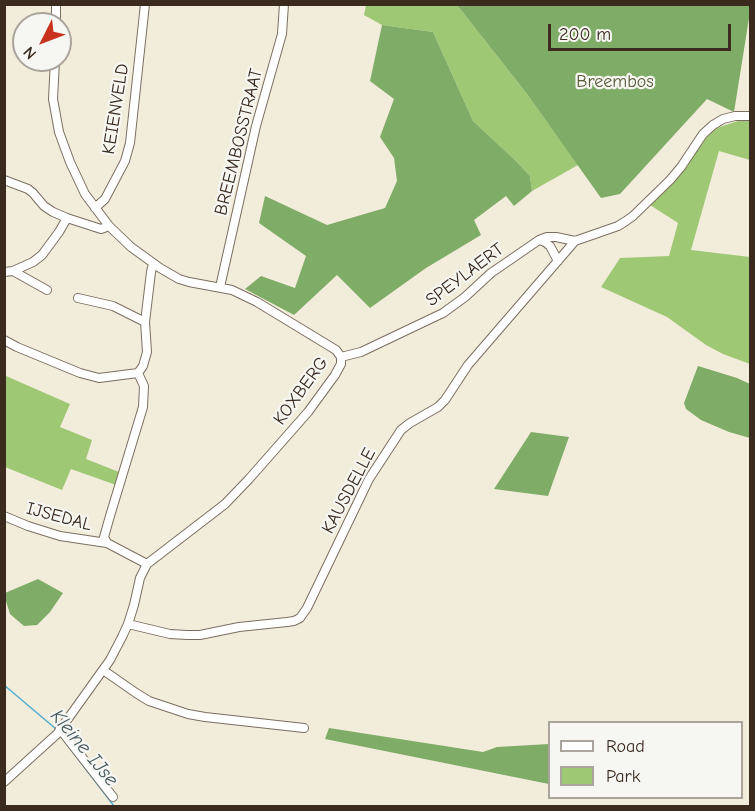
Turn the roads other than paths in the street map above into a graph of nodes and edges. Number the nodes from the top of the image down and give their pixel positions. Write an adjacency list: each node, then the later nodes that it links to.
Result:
1 (145, 4): 6 (street, KEIENVELD)
2 (285, 4): 16 (street, BREEMBOSSTRAAT)
3 (54, 72): 6 (street, KOXBERG)
4 (750, 116): 10 (street)
5 (4, 180): 7 (street)
6 (95, 208): 8 (street, KOXBERG)
7 (67, 218): 8 (street); 12 (street)
8 (109, 226): 13 (street, KOXBERG)
9 (539, 240): 10 (street); 11 (street); 21 (street, SPEYLAERT)
10 (575, 241): 11 (street)
11 (558, 261): 26 (street, KAUSDELLE)
12 (33, 262): 14 (street); 15 (street)
13 (153, 264): 16 (street, KOXBERG); 19 (street)
14 (9, 272): 15 (street)
15 (26, 279): 17 (street)
16 (220, 287): 21 (street, KOXBERG)
17 (48, 290)
18 (78, 298): 19 (street)
19 (145, 322): 22 (street)
20 (4, 340): 22 (street)
21 (340, 357): 25 (street, KOXBERG)
22 (138, 373): 24 (street)
23 (4, 516): 24 (street, IJSEDAL)
24 (107, 543): 25 (street, IJSEDAL)
25 (147, 564): 26 (street, KOXBERG)
26 (128, 624): 27 (street, KOXBERG)
27 (103, 670): 28 (street); 29 (street, KOXBERG)
28 (304, 728)
29 (59, 731): 30 (street, KOXBERG); 31 (street)
30 (4, 782)
31 (113, 797)

